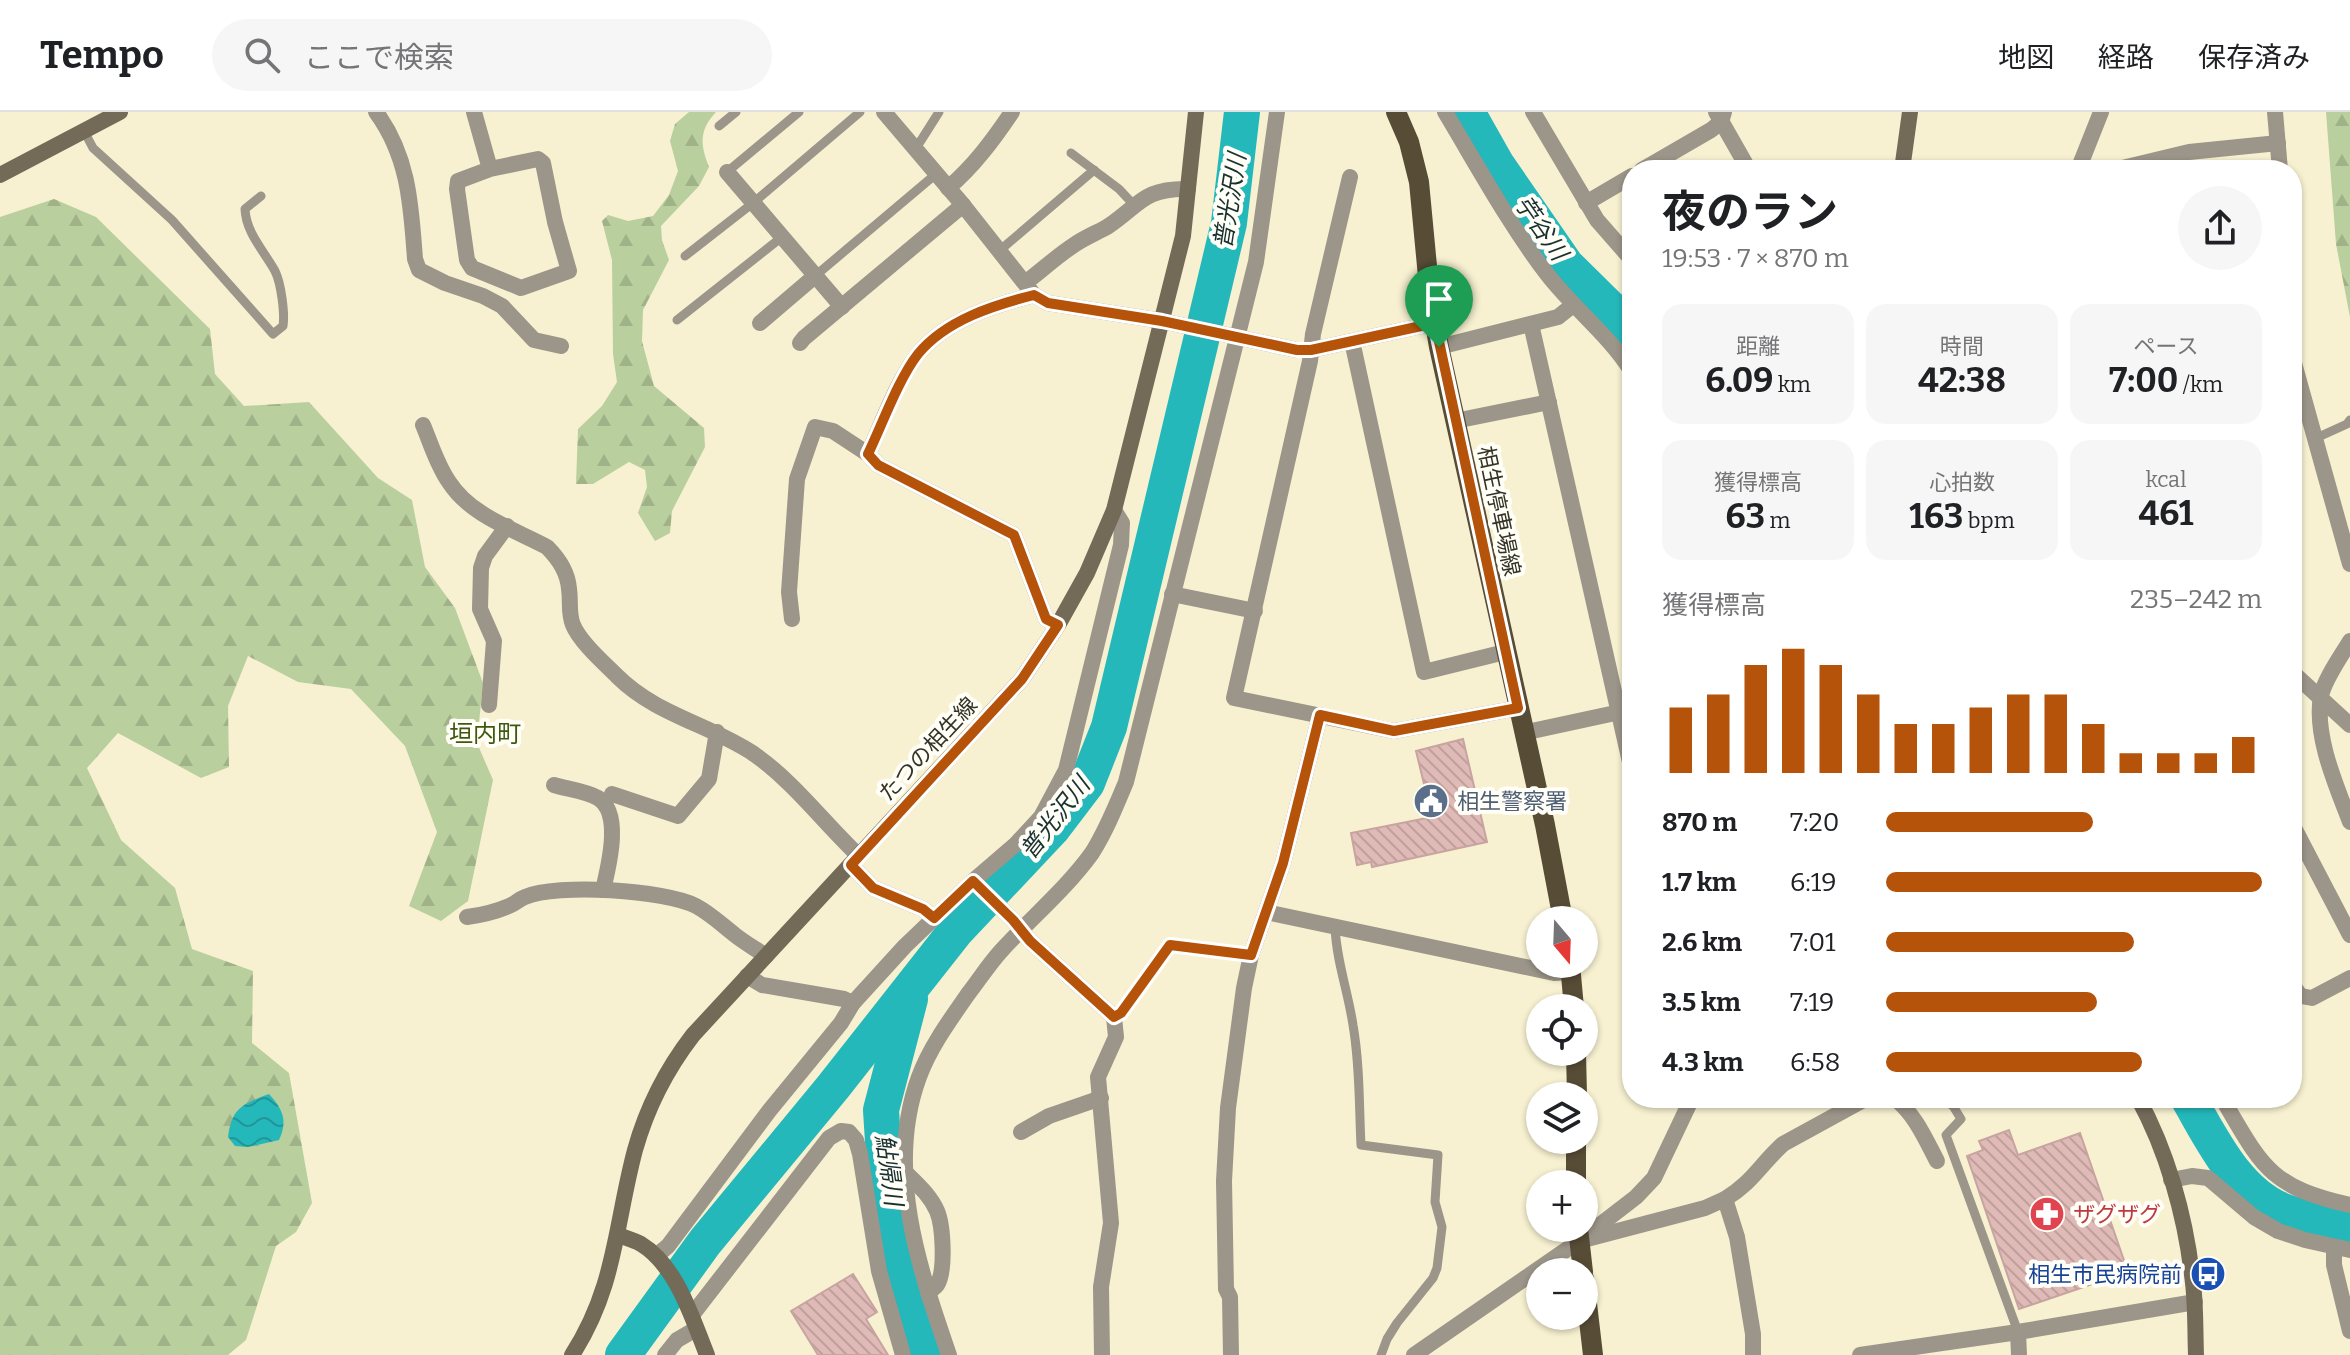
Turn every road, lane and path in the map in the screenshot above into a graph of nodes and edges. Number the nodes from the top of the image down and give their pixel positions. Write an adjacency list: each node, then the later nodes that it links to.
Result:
1 (120, 112): 20 (main road)
2 (376, 112): 60 (street)
3 (474, 112): 30 (street)
4 (736, 112): 19 (lane)
5 (799, 112): 32 (lane)
6 (860, 112): 40 (lane)
7 (884, 112): 22 (street)
8 (939, 112): 22 (lane)
9 (1012, 112): 37 (street)
10 (1196, 112): 38 (main road, たつの相生線)
11 (1277, 112): 57 (street)
12 (1396, 112): 55 (main road, 相生停車場線)
13 (1445, 112): 50 (street)
14 (1533, 112): 41 (street)
15 (1910, 112): 26 (main road)
16 (2101, 112): 27 (street)
17 (2275, 112): 21 (street)
18 (1720, 115): 24 (street); 25 (street)
19 (719, 126)
20 (84, 131): 34 (main road); 39 (lane)
21 (2278, 143): 28 (street); 29 (street)
22 (914, 147): 33 (street)
23 (1071, 153): 31 (lane)
24 (1656, 160)
25 (1744, 160)
26 (1903, 160)
27 (2082, 160)
28 (2156, 160)
29 (2279, 160)
30 (490, 169): 30 (street)
31 (1094, 170): 43 (lane); 46 (lane)
32 (727, 172): 40 (street)
33 (936, 174): 37 (street); 48 (lane)
34 (0, 175)
35 (1350, 177): 62 (street)
36 (1622, 182): 41 (street)
37 (948, 188): 42 (street)
38 (1188, 189): 43 (street); 53 (main road, たつの相生線)
39 (261, 196)
40 (753, 203): 44 (street); 47 (lane)
41 (1586, 203): 45 (street)
42 (963, 205): 46 (street); 51 (street)
43 (1134, 205): 49 (street)
44 (782, 237): 48 (street); 52 (lane)
45 (1622, 249)
46 (999, 251): 49 (street)
47 (685, 256)
48 (815, 276): 51 (street); 54 (street)
49 (1030, 289): 53 (street); 70 (street)
50 (1573, 305): 56 (street); 63 (street)
51 (842, 307): 59 (street)
52 (677, 320)
53 (1168, 322): 57 (street); 71 (main road, たつの相生線)
54 (760, 323)
55 (1435, 323): 58 (street); 61 (main road, 相生停車場線)
56 (1531, 324): 61 (street); 65 (street)
57 (1234, 337): 62 (street); 74 (street)
58 (1352, 341): 62 (street); 79 (street)
59 (800, 343)
60 (561, 346)
61 (1439, 347): 67 (main road, 相生停車場線)
62 (1311, 350): 75 (street)
63 (1622, 359)
64 (2302, 395): 69 (street)
65 (1549, 402): 67 (street); 84 (street)
66 (2350, 420): 69 (lane)
67 (1455, 421): 79 (main road, 相生停車場線)
68 (423, 425): 72 (street)
69 (2314, 439): 73 (street)
70 (868, 454): 76 (street); 77 (street)
71 (1114, 510): 77 (main road, たつの相生線); 95 (street)
72 (507, 526): 82 (street); 88 (street)
73 (2350, 564)
74 (1172, 594): 75 (street); 101 (street)
75 (1255, 611): 85 (street)
76 (792, 619)
77 (1058, 625): 94 (main road, たつの相生線)
78 (2350, 641): 81 (street)
79 (1505, 652): 83 (main road, 相生停車場線)
80 (2302, 682): 81 (street)
81 (2321, 697): 87 (street); 92 (street)
82 (489, 705)
83 (1518, 708): 85 (street); 89 (main road, 相生停車場線)
84 (1620, 712): 86 (street); 89 (street)
85 (1320, 715): 98 (street)
86 (1622, 722)
87 (2350, 725)
88 (717, 732): 91 (street); 94 (street)
89 (1523, 733): 97 (main road, 相生停車場線)
90 (554, 785): 96 (street)
91 (612, 794)
92 (2350, 822)
93 (2302, 843): 103 (street)
94 (855, 860): 100 (street); 105 (main road, たつの相生線)
95 (976, 884): 100 (street); 101 (street)
96 (603, 890): 99 (street); 105 (street)
97 (1560, 906)
98 (1266, 912): 102 (street); 104 (street)
99 (467, 917)
100 (934, 918): 110 (street)
101 (1017, 925): 111 (street); 121 (street)
102 (1335, 926): 106 (street); 144 (lane)
103 (2350, 935)
104 (1251, 955): 111 (lane); 143 (street)
105 (766, 956): 107 (main road, たつの相生線)
106 (1526, 967)
107 (747, 976): 110 (street); 127 (main road, たつの相生線)
108 (2350, 978): 109 (street)
109 (2302, 996)
110 (853, 1003): 130 (street)
111 (1114, 1017): 112 (street)
112 (1101, 1098): 119 (street); 142 (street)
113 (1687, 1108): 125 (street)
114 (1849, 1108): 123 (street)
115 (1904, 1108): 120 (street)
116 (1954, 1108): 136 (lane)
117 (2143, 1108): 122 (main road)
118 (2228, 1108): 124 (street)
119 (1021, 1132)
120 (1937, 1161)
121 (905, 1172): 131 (street); 131 (street)
122 (2171, 1180): 129 (street); 132 (main road)
123 (1725, 1199): 126 (street); 147 (street)
124 (2350, 1205)
125 (1598, 1221)
126 (1598, 1230)
127 (618, 1235): 130 (main road); 137 (main road, たつの相生線)
128 (1567, 1242): 145 (street)
129 (2342, 1249): 135 (street)
130 (660, 1260): 133 (main road)
131 (928, 1293): 141 (street)
132 (2195, 1302): 136 (street); 150 (main road)
133 (692, 1317): 138 (street); 139 (main road); 140 (street)
134 (1590, 1330): 146 (main road)
135 (2350, 1331)
136 (2018, 1332): 148 (street); 149 (street)
137 (572, 1355)
138 (665, 1355)
139 (707, 1355)
140 (903, 1355)
141 (949, 1355)
142 (1102, 1355)
143 (1231, 1355)
144 (1381, 1355)
145 (1414, 1355)
146 (1593, 1355)
147 (1753, 1355)
148 (1860, 1355)
149 (2019, 1355)
150 (2196, 1355)

